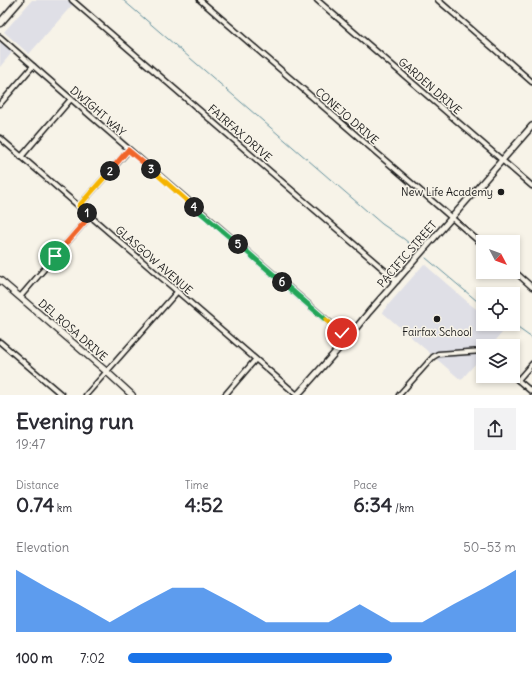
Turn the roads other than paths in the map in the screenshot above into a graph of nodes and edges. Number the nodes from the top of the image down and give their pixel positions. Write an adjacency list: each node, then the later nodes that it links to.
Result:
1 (20, 0): 6 (main road)
2 (72, 0): 24 (street, FAIRFAX DRIVE)
3 (200, 0): 20 (street, CONEJO DRIVE)
4 (317, 0): 16 (street, GARDEN DRIVE)
5 (438, 0): 9 (street)
6 (0, 23)
7 (0, 36): 8 (street, DWIGHT WAY)
8 (33, 66): 10 (street, DWIGHT WAY); 11 (street)
9 (532, 82)
10 (71, 99): 14 (street, DWIGHT WAY); 15 (street)
11 (0, 104)
12 (532, 126): 16 (street, PACIFIC STREET)
13 (0, 138): 15 (street, GLASGOW AVENUE)
14 (128, 150): 18 (street); 28 (street, DWIGHT WAY)
15 (21, 157): 18 (street, GLASGOW AVENUE)
16 (502, 160): 17 (street, GARDEN DRIVE); 20 (street, PACIFIC STREET)
17 (532, 186)
18 (79, 206): 19 (street, GLASGOW AVENUE)
19 (90, 216): 26 (street, GLASGOW AVENUE); 27 (street)
20 (451, 218): 21 (street, CONEJO DRIVE); 24 (street, PACIFIC STREET)
21 (476, 239)
22 (520, 276): 25 (street)
23 (0, 280): 27 (main road, DEL ROSA DRIVE)
24 (397, 280): 28 (street, PACIFIC STREET)
25 (532, 287)
26 (177, 292): 31 (street, GLASGOW AVENUE); 33 (street)
27 (20, 297): 33 (main road, DEL ROSA DRIVE)
28 (348, 338): 41 (street, PACIFIC STREET)
29 (0, 342): 37 (street)
30 (476, 351): 42 (street)
31 (255, 360): 40 (street); 41 (street, GLASGOW AVENUE)
32 (532, 364): 34 (street)
33 (107, 372): 38 (street); 39 (main road, DEL ROSA DRIVE)
34 (520, 378)
35 (520, 382): 36 (street)
36 (532, 392)
37 (62, 395)
38 (86, 395)
39 (132, 395)
40 (225, 395)
41 (297, 395)
42 (399, 395)

